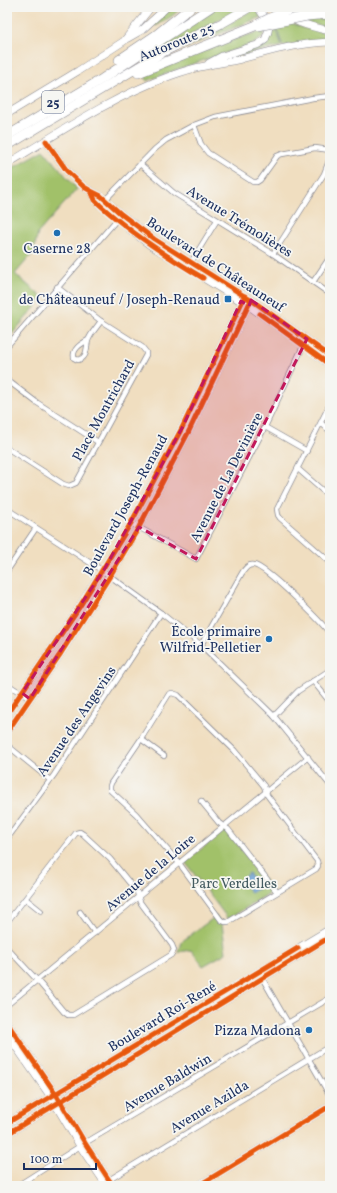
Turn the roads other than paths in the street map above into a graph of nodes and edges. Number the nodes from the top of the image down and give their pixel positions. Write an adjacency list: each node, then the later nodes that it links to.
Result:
1 (151, 7): 12 (street)
2 (167, 7): 12 (street)
3 (191, 7): 19 (highway, 25)
4 (211, 7): 20 (highway)
5 (258, 7): 14 (street)
6 (272, 7): 11 (street)
7 (296, 7): 10 (highway, Autoroute 25 / 25, bridge)
8 (249, 8): 15 (highway)
9 (330, 14): 10 (highway, bridge)
10 (256, 26): 15 (highway, Autoroute 25 / 25)
11 (330, 31)
12 (124, 41): 17 (street)
13 (330, 42): 14 (street)
14 (204, 66): 21 (street)
15 (110, 84): 22 (highway, 25)
16 (330, 96): 18 (street)
17 (7, 114)
18 (194, 125): 23 (street); 26 (street)
19 (7, 129)
20 (7, 136)
21 (46, 141): 25 (street); 27 (street, Boulevard de Châteauneuf)
22 (7, 146)
23 (330, 150)
24 (330, 158): 32 (street)
25 (7, 164)
26 (140, 164): 28 (street); 31 (street, Avenue Trémolières)
27 (91, 191): 28 (street, Boulevard de Châteauneuf); 29 (street, Boulevard de Châteauneuf)
28 (106, 199): 29 (street); 30 (street, Boulevard de Châteauneuf)
29 (100, 205): 30 (street, Boulevard de Châteauneuf)
30 (119, 217): 34 (street, Boulevard de Châteauneuf); 36 (street)
31 (217, 220): 32 (street, Avenue Trémolières); 34 (street)
32 (273, 254): 35 (street, Avenue Trémolières)
33 (330, 257): 35 (street)
34 (189, 266): 38 (street, Boulevard de Châteauneuf)
35 (314, 282): 37 (street, Avenue Trémolières)
36 (57, 287): 40 (street, Place Montrichard); 43 (street)
37 (330, 294)
38 (243, 299): 39 (street, Boulevard de Châteauneuf); 57 (street, Boulevard Joseph-Renaud)
39 (250, 303): 42 (street, Boulevard de Châteauneuf); 58 (street, Boulevard Joseph-Renaud)
40 (100, 321): 41 (street); 51 (street, Place Montrichard)
41 (88, 340)
42 (305, 342): 44 (street, Boulevard de Châteauneuf); 45 (street, Boulevard de Châteauneuf); 49 (street, Avenue de La Devinière)
43 (7, 346)
44 (330, 356)
45 (330, 365)
46 (7, 380): 51 (street)
47 (330, 404): 48 (street)
48 (320, 423): 50 (street); 53 (street)
49 (264, 427): 53 (street); 58 (street, Avenue de La Devinière)
50 (330, 431)
51 (98, 442): 52 (street, Place Montrichard)
52 (7, 448)
53 (307, 451): 54 (street)
54 (298, 469): 55 (street); 60 (street)
55 (330, 497)
56 (7, 509): 59 (street)
57 (131, 524): 58 (street, Avenue de La Devinière); 62 (street, Boulevard Joseph-Renaud)
58 (139, 527): 63 (street, Boulevard Joseph-Renaud)
59 (36, 528): 61 (street); 62 (street)
60 (330, 562)
61 (7, 571)
62 (103, 571): 63 (street); 64 (street, Boulevard Joseph-Renaud)
63 (110, 576): 65 (street, Boulevard Joseph-Renaud); 66 (street)
64 (80, 606): 65 (street); 69 (street, Boulevard Joseph-Renaud)
65 (88, 611): 70 (street, Boulevard Joseph-Renaud)
66 (161, 613): 68 (street); 84 (street, Avenue des Angevins)
67 (330, 634): 68 (street)
68 (200, 645): 78 (street)
69 (52, 648): 70 (street); 74 (street, Boulevard Joseph-Renaud)
70 (61, 653): 75 (street, Boulevard Joseph-Renaud)
71 (330, 670): 72 (street)
72 (313, 681): 76 (street); 78 (street)
73 (7, 684): 74 (street)
74 (22, 693): 75 (street); 77 (street, Boulevard Joseph-Renaud)
75 (30, 699): 79 (street, Boulevard Joseph-Renaud)
76 (330, 702)
77 (7, 714)
78 (274, 716): 83 (street)
79 (7, 732)
80 (141, 739): 82 (street); 86 (street); 90 (street)
81 (7, 745): 84 (street)
82 (164, 756)
83 (308, 757): 85 (street); 86 (street, Avenue de la Loire)
84 (50, 780): 89 (street, Avenue des Angevins)
85 (330, 785)
86 (266, 792): 88 (street, Avenue de la Loire); 91 (street)
87 (201, 801): 88 (street)
88 (224, 826): 90 (street, Avenue de la Loire); 91 (street)
89 (7, 839)
90 (179, 863): 91 (street); 92 (street, Avenue de la Loire)
91 (278, 892)
92 (138, 896): 93 (street); 98 (street, Avenue de la Loire); 102 (street)
93 (26, 899): 94 (street); 96 (street)
94 (41, 911)
95 (80, 912): 98 (street)
96 (7, 922)
97 (330, 928): 101 (street, Boulevard Roi-René)
98 (95, 933): 102 (street, Avenue de la Loire)
99 (330, 937): 101 (street, Boulevard Roi-René)
100 (7, 948): 102 (street)
101 (260, 975): 106 (street); 110 (street, Boulevard Roi-René); 112 (street, Boulevard Roi-René)
102 (37, 980): 104 (street, Avenue de la Loire)
103 (330, 998): 106 (street, Avenue Baldwin)
104 (7, 1005)
105 (7, 1023): 110 (street)
106 (288, 1023): 109 (street); 116 (street, Avenue Baldwin)
107 (7, 1034): 110 (street)
108 (330, 1046): 109 (street, Avenue Azilda)
109 (309, 1059): 111 (street); 117 (street, Avenue Azilda)
110 (54, 1095): 112 (street); 114 (street, Boulevard Roi-René)
111 (330, 1096)
112 (58, 1103): 115 (street, Boulevard Roi-René); 116 (street)
113 (330, 1106): 120 (street)
114 (7, 1124): 115 (street)
115 (9, 1133)
116 (82, 1145): 117 (street); 118 (street, Avenue Baldwin)
117 (104, 1184): 119 (street)
118 (17, 1186)
119 (114, 1186)
120 (198, 1186)

